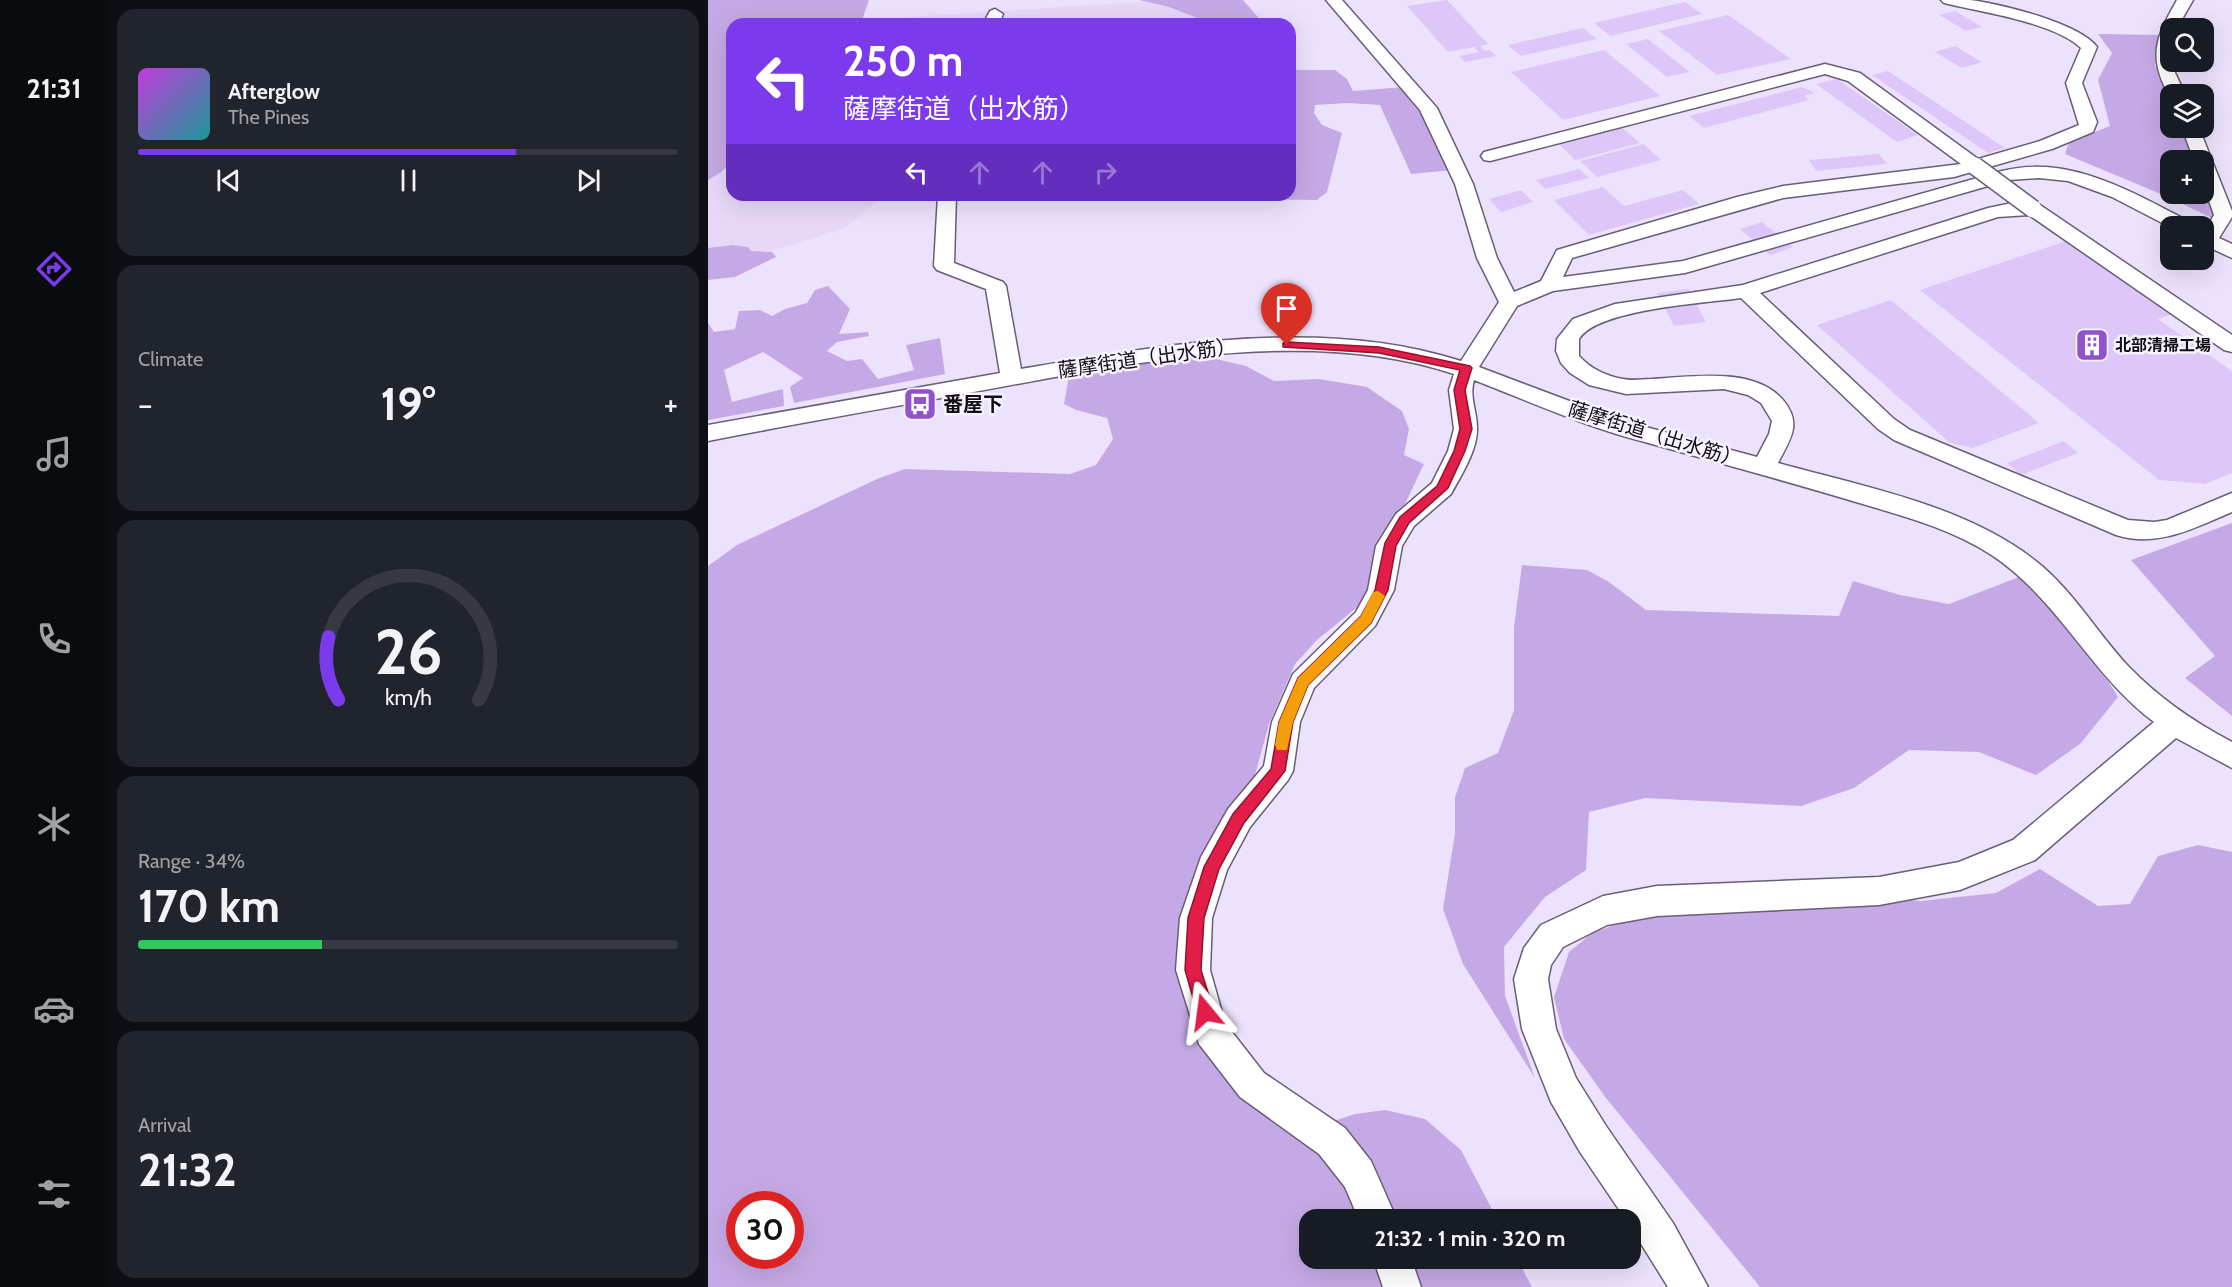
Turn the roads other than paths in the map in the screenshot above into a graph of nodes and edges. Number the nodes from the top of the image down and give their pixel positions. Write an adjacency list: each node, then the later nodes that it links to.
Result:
1 (1334, 0): 16 (street)
2 (1949, 0): 7 (street)
3 (2185, 0): 4 (street)
4 (2173, 84)
5 (2194, 138): 11 (street)
6 (1490, 156): 7 (street)
7 (1975, 166): 9 (street, bridge); 14 (street)
8 (947, 201): 19 (street)
9 (2032, 209): 15 (street); 17 (street)
10 (2164, 216): 14 (street)
11 (2214, 228)
12 (2214, 243): 13 (street)
13 (2232, 252)
14 (1549, 285): 16 (street)
15 (1746, 291): 21 (street); 22 (street)
16 (1509, 302): 18 (street)
17 (2232, 345)
18 (1467, 368): 19 (street, 薩摩街道（出水筋）); 21 (street, 薩摩街道（出水筋）); 25 (street)
19 (1012, 378): 20 (street, 薩摩街道（出水筋）)
20 (708, 432)
21 (1764, 467): 23 (street, 薩摩街道（出水筋）)
22 (2232, 502)
23 (2174, 723): 24 (street, 薩摩街道（出水筋）); 28 (street)
24 (2232, 756)
25 (1373, 1209)
26 (1396, 1269): 27 (street)
27 (1402, 1287)
28 (1689, 1287)

